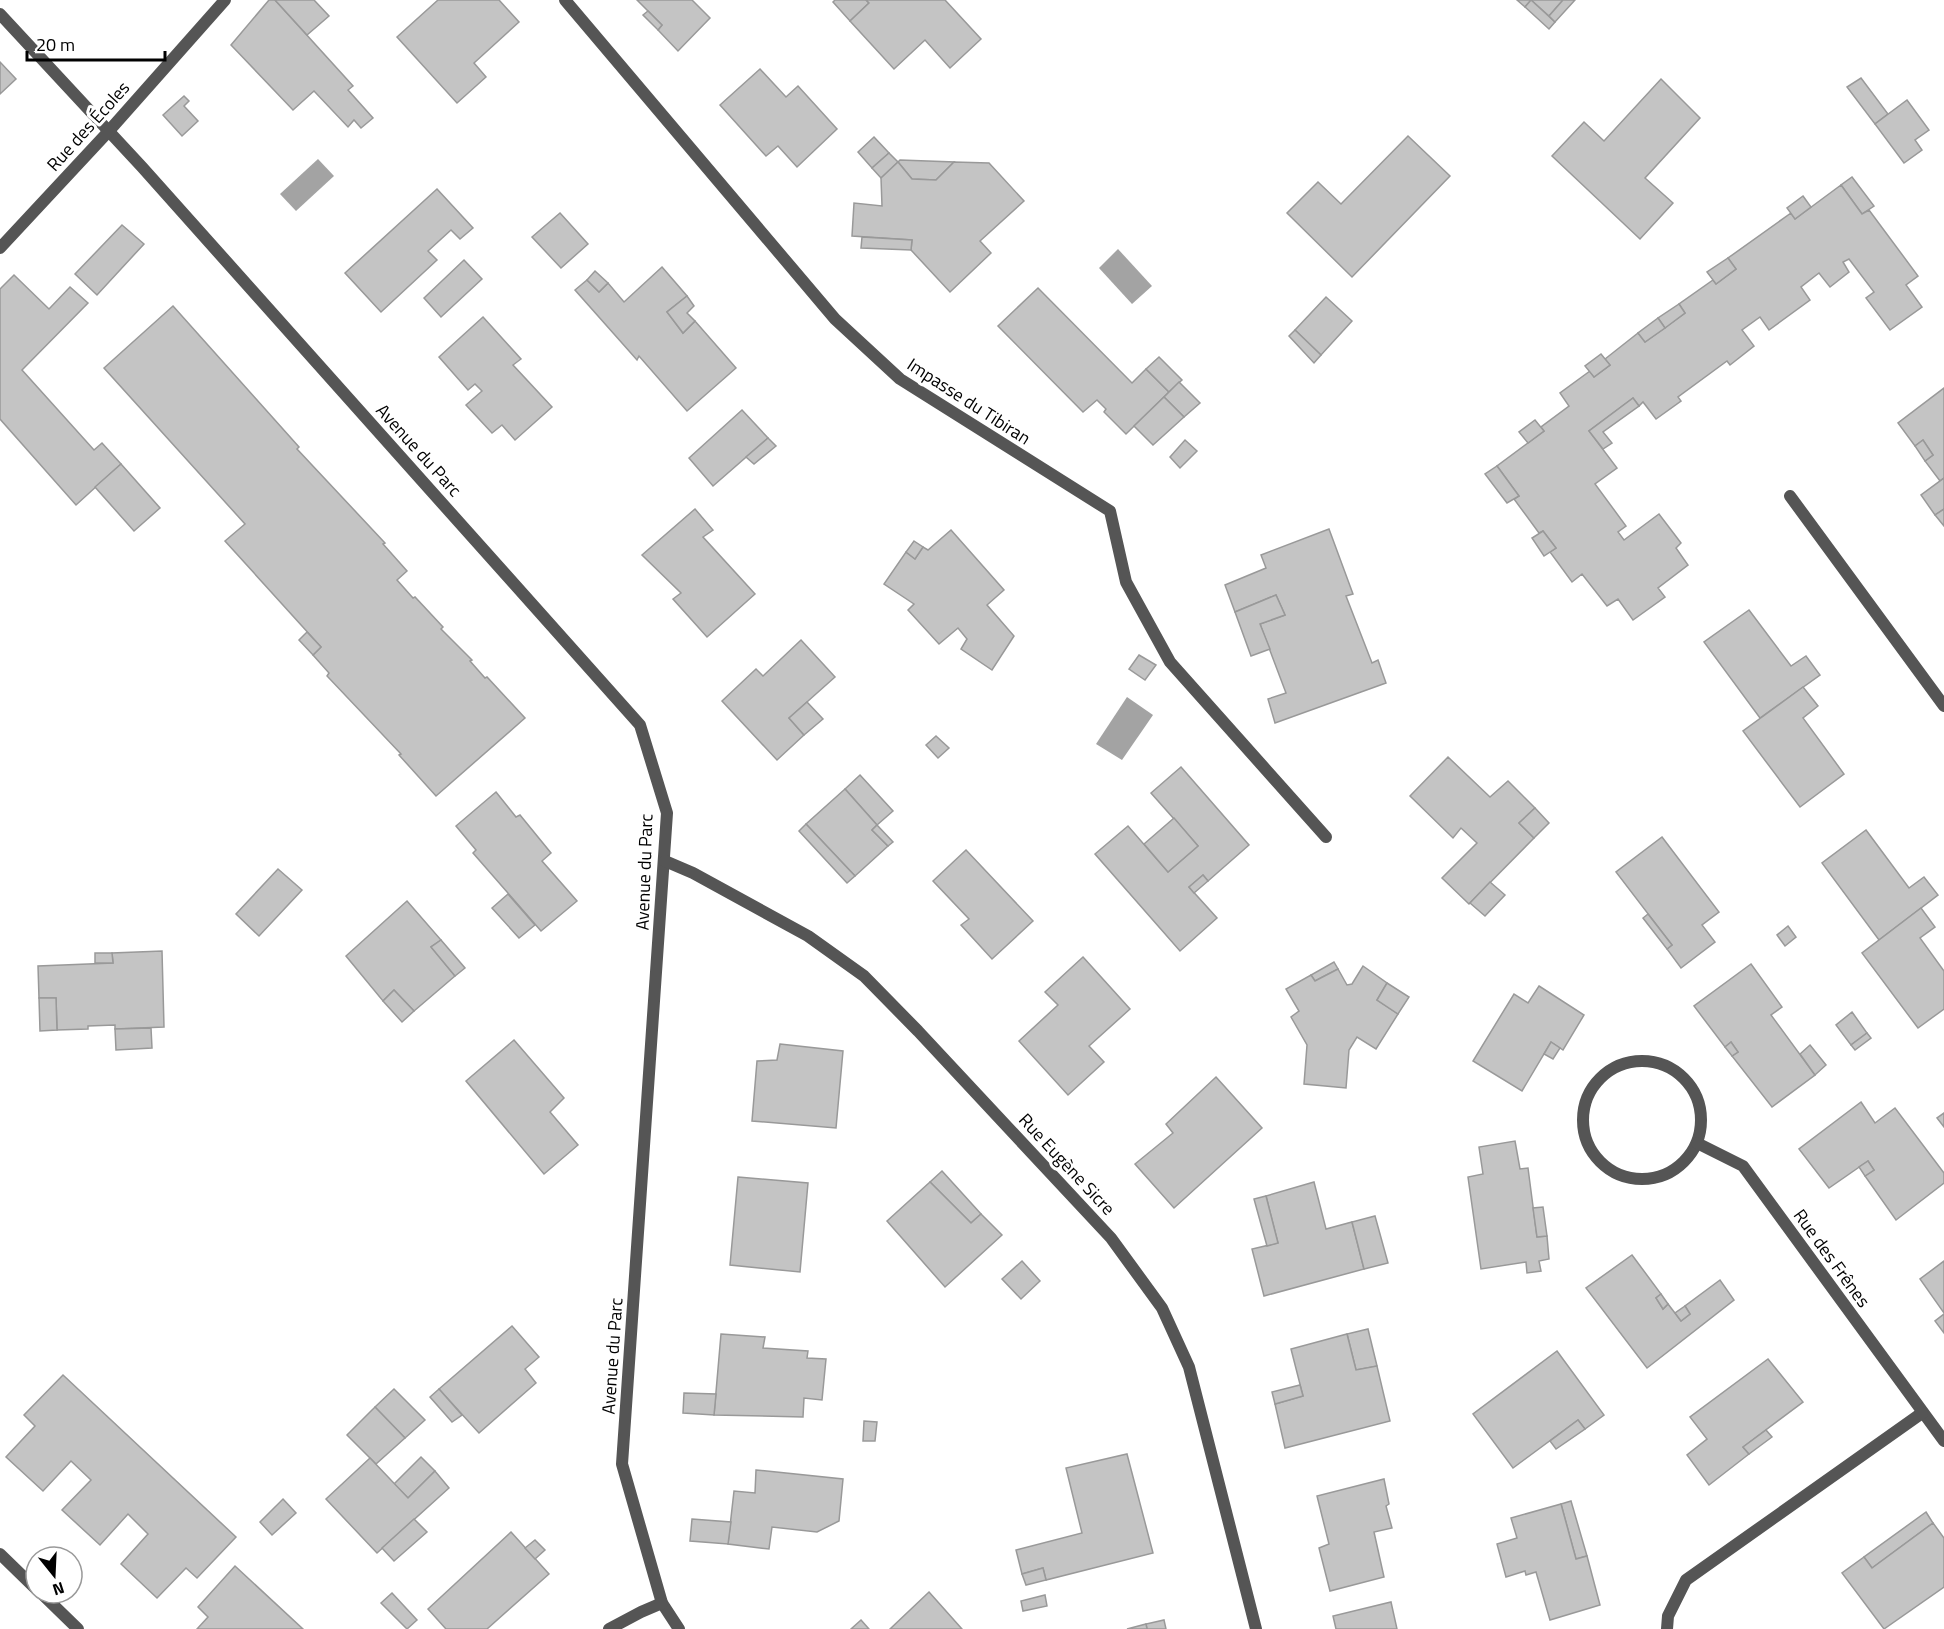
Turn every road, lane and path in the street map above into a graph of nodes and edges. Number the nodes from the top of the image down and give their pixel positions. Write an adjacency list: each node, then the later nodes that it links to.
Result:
1 (225, 0): 4 (street, Rue des Écoles)
2 (565, 0): 8 (street, Impasse du Tibiran)
3 (0, 14): 4 (street, Avenue du Parc)
4 (108, 132): 5 (street, Rue des Écoles); 9 (street, Avenue du Parc)
5 (0, 248)
6 (1790, 496): 7 (street)
7 (1944, 706)
8 (1326, 837)
9 (665, 861): 15 (street, Avenue du Parc); 20 (street, Rue Eugène Sicre)
10 (1697, 1143): 10 (street); 11 (street, Rue des Frênes)
11 (1922, 1413): 12 (street, Rue des Frênes); 21 (street)
12 (1944, 1441)
13 (0, 1554): 14 (street)
14 (24, 1577)
15 (662, 1603): 18 (street); 19 (street, Avenue du Parc)
16 (53, 1605): 17 (street)
17 (78, 1629)
18 (609, 1629)
19 (679, 1629)
20 (1256, 1629)
21 (1667, 1629)

